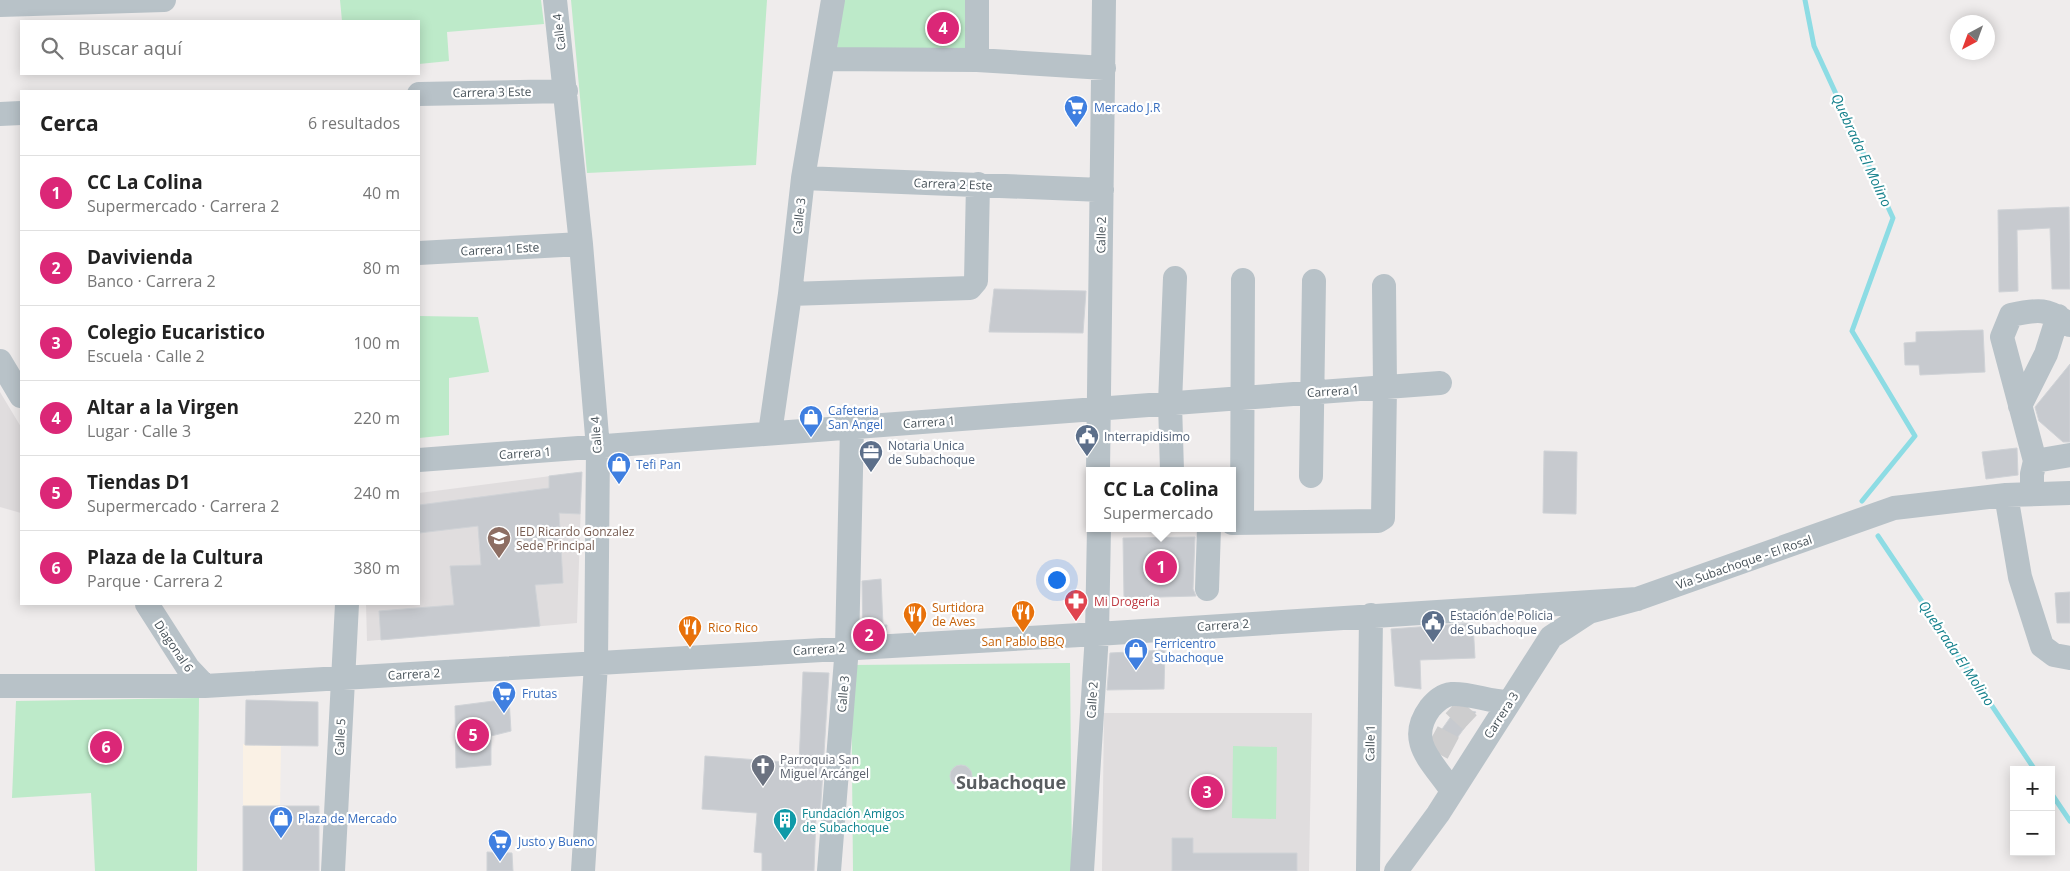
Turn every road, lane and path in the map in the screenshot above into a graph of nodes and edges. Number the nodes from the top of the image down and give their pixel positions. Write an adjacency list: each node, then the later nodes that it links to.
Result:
1 (164, 0): 6 (street)
2 (555, 0): 10 (street, Calle 4)
3 (833, 0): 7 (street, Calle 3)
4 (978, 0): 8 (street)
5 (1104, 0): 9 (street, Calle 2)
6 (0, 5)
7 (824, 59): 8 (street); 14 (street, Calle 3)
8 (977, 60): 9 (street)
9 (1104, 68): 16 (street, Calle 2)
10 (566, 91): 11 (street, Carrera 3 Este); 17 (street, Calle 4)
11 (420, 94)
12 (20, 113): 13 (street)
13 (0, 114)
14 (803, 178): 15 (street, Carrera 2 Este); 23 (street, Calle 3)
15 (978, 184): 16 (street, Carrera 2 Este); 23 (street)
16 (1102, 190): 33 (street, Calle 2)
17 (581, 244): 18 (street, Carrera 1 Este); 36 (street, Calle 4)
18 (420, 253)
19 (1175, 278): 31 (street)
20 (1243, 280): 30 (street)
21 (1314, 281): 28 (street)
22 (1384, 286): 27 (street)
23 (790, 294): 35 (street, Calle 3)
24 (2064, 320): 32 (street); 32 (street)
25 (0, 361): 29 (street)
26 (1440, 383): 27 (street, Carrera 1)
27 (1385, 387): 28 (street, Carrera 1); 46 (street)
28 (1313, 393): 30 (street, Carrera 1); 42 (street)
29 (20, 394)
30 (1241, 398): 31 (street, Carrera 1); 46 (street)
31 (1170, 403): 33 (street, Carrera 1); 41 (street)
32 (2020, 406): 39 (street)
33 (1098, 409): 34 (street, Carrera 1); 40 (street, Calle 2)
34 (852, 427): 35 (street, Carrera 1); 57 (street, Calle 3)
35 (770, 434): 36 (street, Carrera 1)
36 (598, 448): 38 (street, Carrera 1); 59 (street, Calle 4)
37 (2070, 455): 39 (street)
38 (420, 460)
39 (2035, 461): 44 (street)
40 (1098, 467)
41 (1172, 467)
42 (1311, 476)
43 (2070, 493): 44 (street)
44 (2032, 494): 45 (street)
45 (2006, 495): 50 (street, Vía Subachoque - El Rosal); 58 (street)
46 (1237, 523)
47 (1099, 532): 55 (street, Calle 2)
48 (1209, 532): 49 (street)
49 (1207, 589)
50 (1637, 599): 53 (street, Carrera 2); 56 (street, Carrera 3)
51 (148, 605): 62 (street, Diagonal 6)
52 (347, 605): 60 (street, Calle 5)
53 (1548, 605): 54 (street, Carrera 2); 56 (street)
54 (1371, 616): 55 (street, Carrera 2); 69 (street, Calle 1)
55 (1096, 634): 57 (street, Carrera 2); 68 (street, Calle 2)
56 (1551, 638): 63 (street, Carrera 3)
57 (847, 647): 59 (street, Carrera 2); 67 (street, Calle 3)
58 (2070, 658)
59 (596, 664): 60 (street, Carrera 2); 66 (street, Calle 4)
60 (343, 678): 62 (street, Carrera 2); 65 (street, Calle 5)
61 (0, 686): 62 (street, Carrera 2)
62 (204, 686)
63 (1509, 702): 64 (street, Carrera 3); 64 (street)
64 (1452, 791): 70 (street, Carrera 3)
65 (333, 871)
66 (583, 871)
67 (829, 871)
68 (1082, 871)
69 (1368, 871)
70 (1396, 871)

